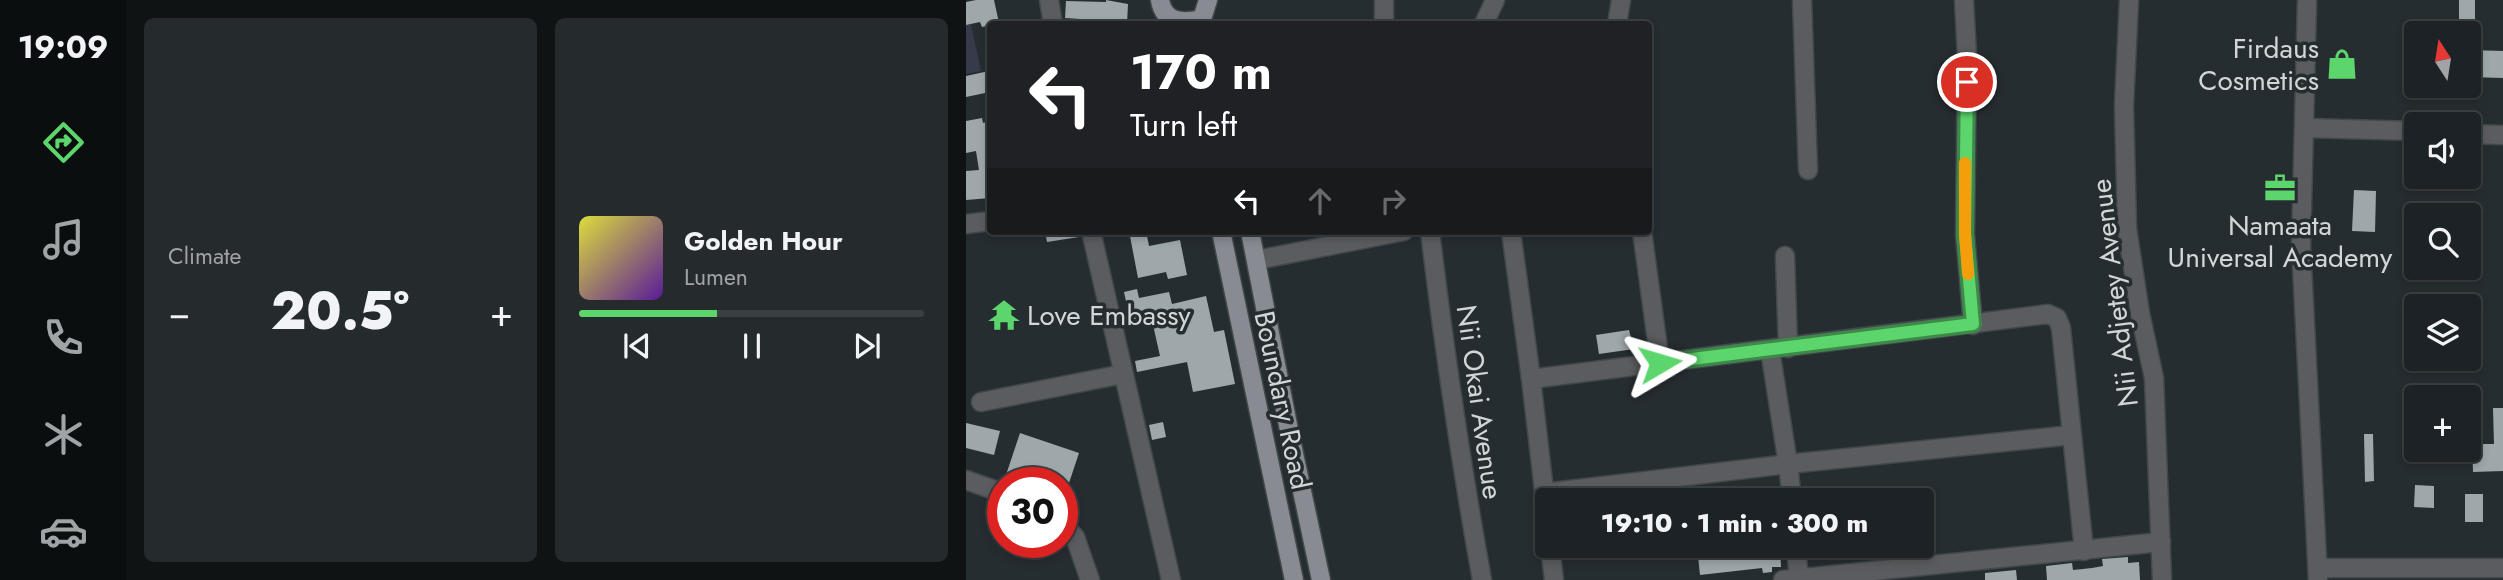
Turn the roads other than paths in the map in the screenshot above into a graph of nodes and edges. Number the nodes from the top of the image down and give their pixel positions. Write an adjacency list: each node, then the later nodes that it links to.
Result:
1 (1049, 0): 11 (street)
2 (1209, 0): 13 (main road)
3 (1384, 0): 14 (street)
4 (1495, 0): 15 (street)
5 (1621, 0): 16 (street)
6 (1802, 0): 21 (street)
7 (1964, 0): 33 (street)
8 (2129, 0): 46 (street, Nii Adjetey Avenue)
9 (2308, 0): 17 (street)
10 (1164, 10): 12 (main road)
11 (1053, 21)
12 (1183, 21)
13 (1203, 21)
14 (1384, 21)
15 (1486, 21)
16 (1618, 21)
17 (2305, 128): 18 (street); 52 (street)
18 (2404, 131)
19 (2481, 134): 20 (street)
20 (2503, 135)
21 (1808, 170)
22 (987, 221): 23 (street)
23 (966, 224)
24 (1092, 235): 36 (street)
25 (1222, 235): 56 (main road, Boundary Road)
26 (1251, 235): 32 (main road, Boundary Road)
27 (1384, 235): 32 (street)
28 (1431, 235): 58 (street, Nii Okai Avenue)
29 (1512, 235): 37 (street)
30 (1643, 235): 35 (street)
31 (1785, 256): 34 (street)
32 (1257, 260): 57 (main road, Boundary Road)
33 (1973, 324): 34 (street); 39 (street)
34 (1779, 349): 35 (street); 40 (street)
35 (1660, 363): 37 (street)
36 (1123, 374): 38 (street); 55 (street)
37 (1531, 379): 43 (street)
38 (981, 402)
39 (2072, 435): 40 (street); 48 (street)
40 (1788, 464): 44 (street); 45 (street)
41 (966, 480): 42 (street)
42 (987, 487)
43 (1543, 488)
44 (1586, 488)
45 (1791, 488)
46 (2161, 542): 48 (street); 60 (street, Nii Adjetey Avenue)
47 (1078, 548): 54 (street)
48 (2084, 551): 53 (street)
49 (1551, 558): 59 (street)
50 (1795, 558): 53 (street)
51 (2503, 568): 52 (street)
52 (2318, 574)
53 (1794, 579)
54 (1090, 580)
55 (1171, 580)
56 (1294, 580)
57 (1321, 580)
58 (1482, 580)
59 (1554, 580)
60 (2162, 580)

